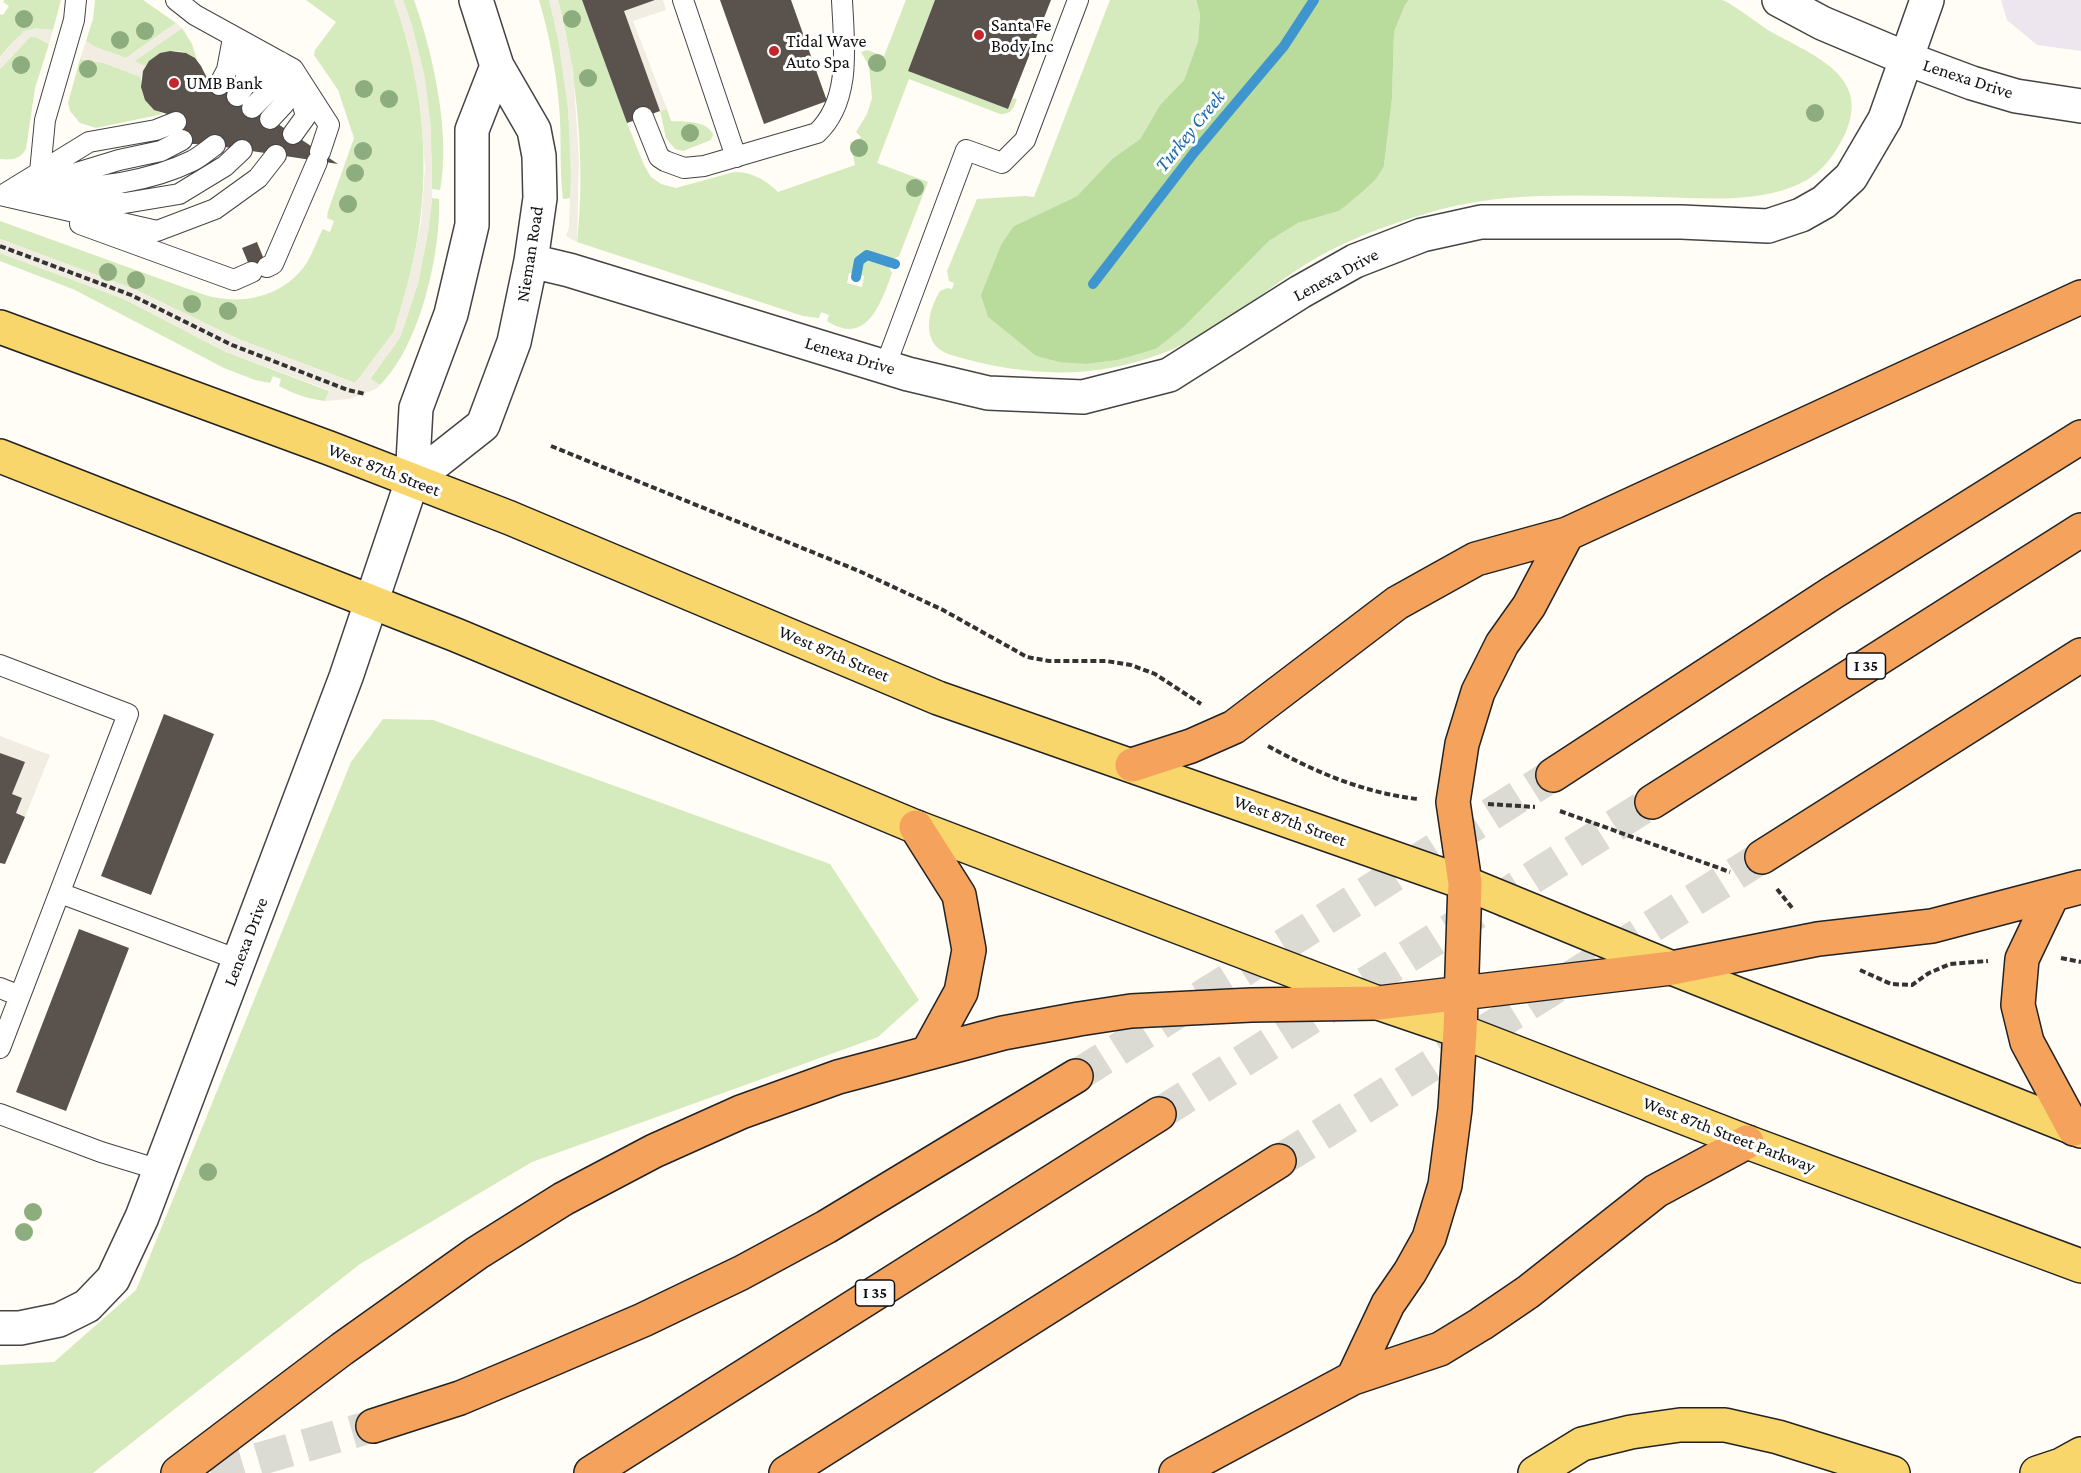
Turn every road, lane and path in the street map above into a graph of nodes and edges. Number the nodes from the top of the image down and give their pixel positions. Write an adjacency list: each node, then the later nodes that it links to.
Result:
1 (76, 0): 22 (lane)
2 (176, 0): 9 (lane)
3 (476, 0): 12 (street, Nieman Road)
4 (683, 0): 21 (lane)
5 (842, 0): 21 (lane)
6 (1078, 0): 28 (lane)
7 (1779, 0): 10 (street)
8 (1927, 0): 10 (street)
9 (239, 41): 11 (lane); 11 (lane); 13 (lane)
10 (1905, 58): 14 (street, Lenexa Drive); 28 (street, Lenexa Drive)
11 (280, 62): 16 (lane); 17 (lane); 23 (lane)
12 (497, 66): 25 (street, Nieman Road); 33 (street, Lenexa Drive)
13 (219, 85)
14 (2081, 106)
15 (643, 117): 21 (lane)
16 (270, 119)
17 (293, 134)
18 (215, 145): 23 (lane)
19 (242, 150): 23 (lane)
20 (276, 155): 23 (lane)
21 (736, 157)
22 (40, 172): 23 (lane); 23 (lane)
23 (1, 195)
24 (0, 246): 29 (path)
25 (531, 261): 28 (street, Lenexa Drive); 33 (street, Nieman Road)
26 (2081, 297): 35 (highway)
27 (0, 327): 33 (main road, West 87th Street)
28 (885, 367)
29 (365, 394)
30 (2081, 437): 41 (highway)
31 (551, 446): 39 (path)
32 (0, 456): 36 (main road)
33 (412, 481): 36 (street, Lenexa Drive); 40 (main road, West 87th Street)
34 (2081, 530): 43 (highway, I 35)
35 (1567, 534): 39 (highway); 42 (highway)
36 (370, 602): 46 (main road); 54 (street, Lenexa Drive)
37 (2081, 655): 47 (highway)
38 (0, 665): 51 (lane)
39 (1234, 727): 40 (highway); 42 (path)
40 (1132, 765): 49 (main road, West 87th Street)
41 (1553, 775)
42 (1453, 802): 44 (path); 49 (highway)
43 (1652, 802)
44 (1539, 807)
45 (1549, 807): 48 (path)
46 (916, 827): 60 (main road); 63 (highway)
47 (1764, 871): 52 (path)
48 (1734, 874)
49 (1465, 883): 56 (main road, West 87th Street); 58 (highway)
50 (2067, 892): 52 (highway); 53 (highway)
51 (60, 893): 54 (lane); 59 (lane)
52 (1818, 939): 53 (path); 56 (highway)
53 (2022, 959): 55 (path); 67 (highway)
54 (239, 960): 70 (street, Lenexa Drive)
55 (2081, 962)
56 (1672, 968): 58 (highway); 67 (main road)
57 (0, 988): 59 (lane)
58 (1461, 993): 60 (highway); 61 (highway)
59 (20, 996): 62 (lane)
60 (1378, 1003): 61 (main road, West 87th Street Parkway); 63 (highway)
61 (1460, 1031): 68 (main road, West 87th Street Parkway); 73 (highway)
62 (0, 1048)
63 (928, 1052): 76 (highway)
64 (1076, 1076): 74 (highway)
65 (0, 1114): 70 (lane)
66 (1159, 1114): 77 (highway, I 35)
67 (2078, 1130)
68 (1747, 1142): 71 (main road, West 87th Street Parkway); 73 (highway)
69 (1279, 1161): 78 (highway)
70 (160, 1170): 72 (street, Lenexa Drive)
71 (2081, 1266)
72 (0, 1328)
73 (1353, 1378): 79 (highway)
74 (373, 1426)
75 (2081, 1454): 82 (main road)
76 (178, 1473)
77 (591, 1473)
78 (786, 1473)
79 (1176, 1473)
80 (1534, 1473): 81 (main road)
81 (1893, 1473)
82 (2037, 1473)

